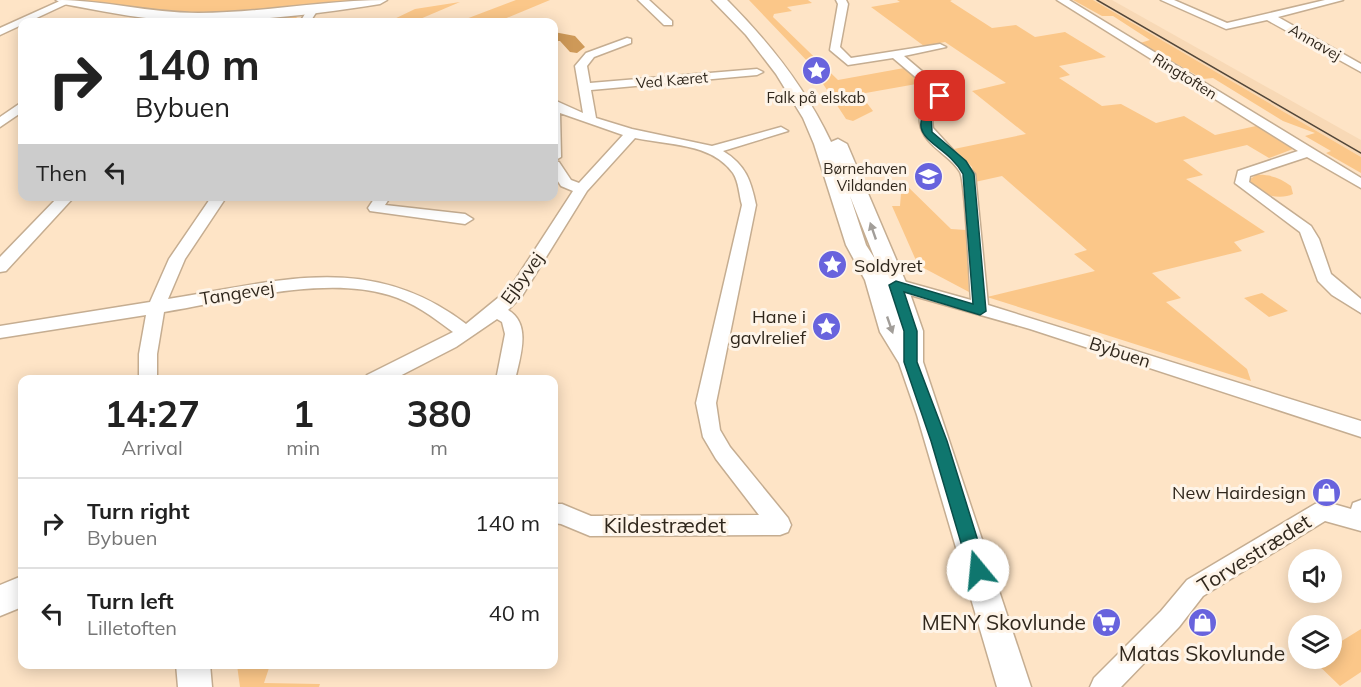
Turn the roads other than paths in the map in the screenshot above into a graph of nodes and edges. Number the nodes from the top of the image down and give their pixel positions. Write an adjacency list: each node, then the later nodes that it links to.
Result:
1 (65, 0): 12 (street); 15 (street)
2 (380, 0): 14 (street)
3 (643, 0): 18 (street)
4 (719, 0): 42 (street)
5 (732, 0): 42 (street, one-way to 5)
6 (841, 0): 22 (street)
7 (1062, 0): 33 (street, Ringtoften)
8 (1166, 0): 13 (street)
9 (1284, 0): 11 (street)
10 (1338, 0): 11 (street)
11 (1302, 8): 13 (street)
12 (166, 15): 14 (street); 16 (street)
13 (1268, 16): 23 (street, Annavej)
14 (309, 17)
15 (28, 18)
16 (160, 18)
17 (18, 23): 19 (street)
18 (668, 23)
19 (0, 32)
20 (627, 41): 25 (street)
21 (940, 47): 22 (street)
22 (896, 55): 45 (street)
23 (1361, 68)
24 (757, 72): 25 (street, Ved Kæret)
25 (586, 87): 28 (street)
26 (558, 106): 28 (street)
27 (18, 109): 29 (street)
28 (590, 118): 31 (street)
29 (0, 123)
30 (781, 131): 32 (street)
31 (632, 133): 32 (street); 36 (street, Ejbyvej)
32 (711, 150): 54 (street, Kildestrædet)
33 (1308, 152): 35 (street, Ringtoften); 44 (street)
34 (558, 171): 36 (street)
35 (1361, 184)
36 (581, 189): 46 (street, Ejbyvej)
37 (63, 201): 41 (street)
38 (216, 201): 43 (street)
39 (380, 201): 40 (street)
40 (465, 219)
41 (0, 267)
42 (887, 285): 45 (street, Bybuen); 59 (street)
43 (155, 307): 47 (street, Tangevej); 48 (street, Tangevej); 49 (street)
44 (1361, 307)
45 (980, 311): 52 (street, Bybuen)
46 (497, 312): 48 (street, Ejbyvej); 51 (street)
47 (0, 332)
48 (464, 332): 50 (street, Ejbyvej)
49 (148, 375)
50 (383, 375)
51 (506, 375)
52 (1361, 429)
53 (1361, 510): 60 (street, Torvestrædet)
54 (558, 514)
55 (18, 593): 56 (street)
56 (0, 601)
57 (193, 669): 58 (street)
58 (195, 687)
59 (1014, 687)
60 (1103, 687)

